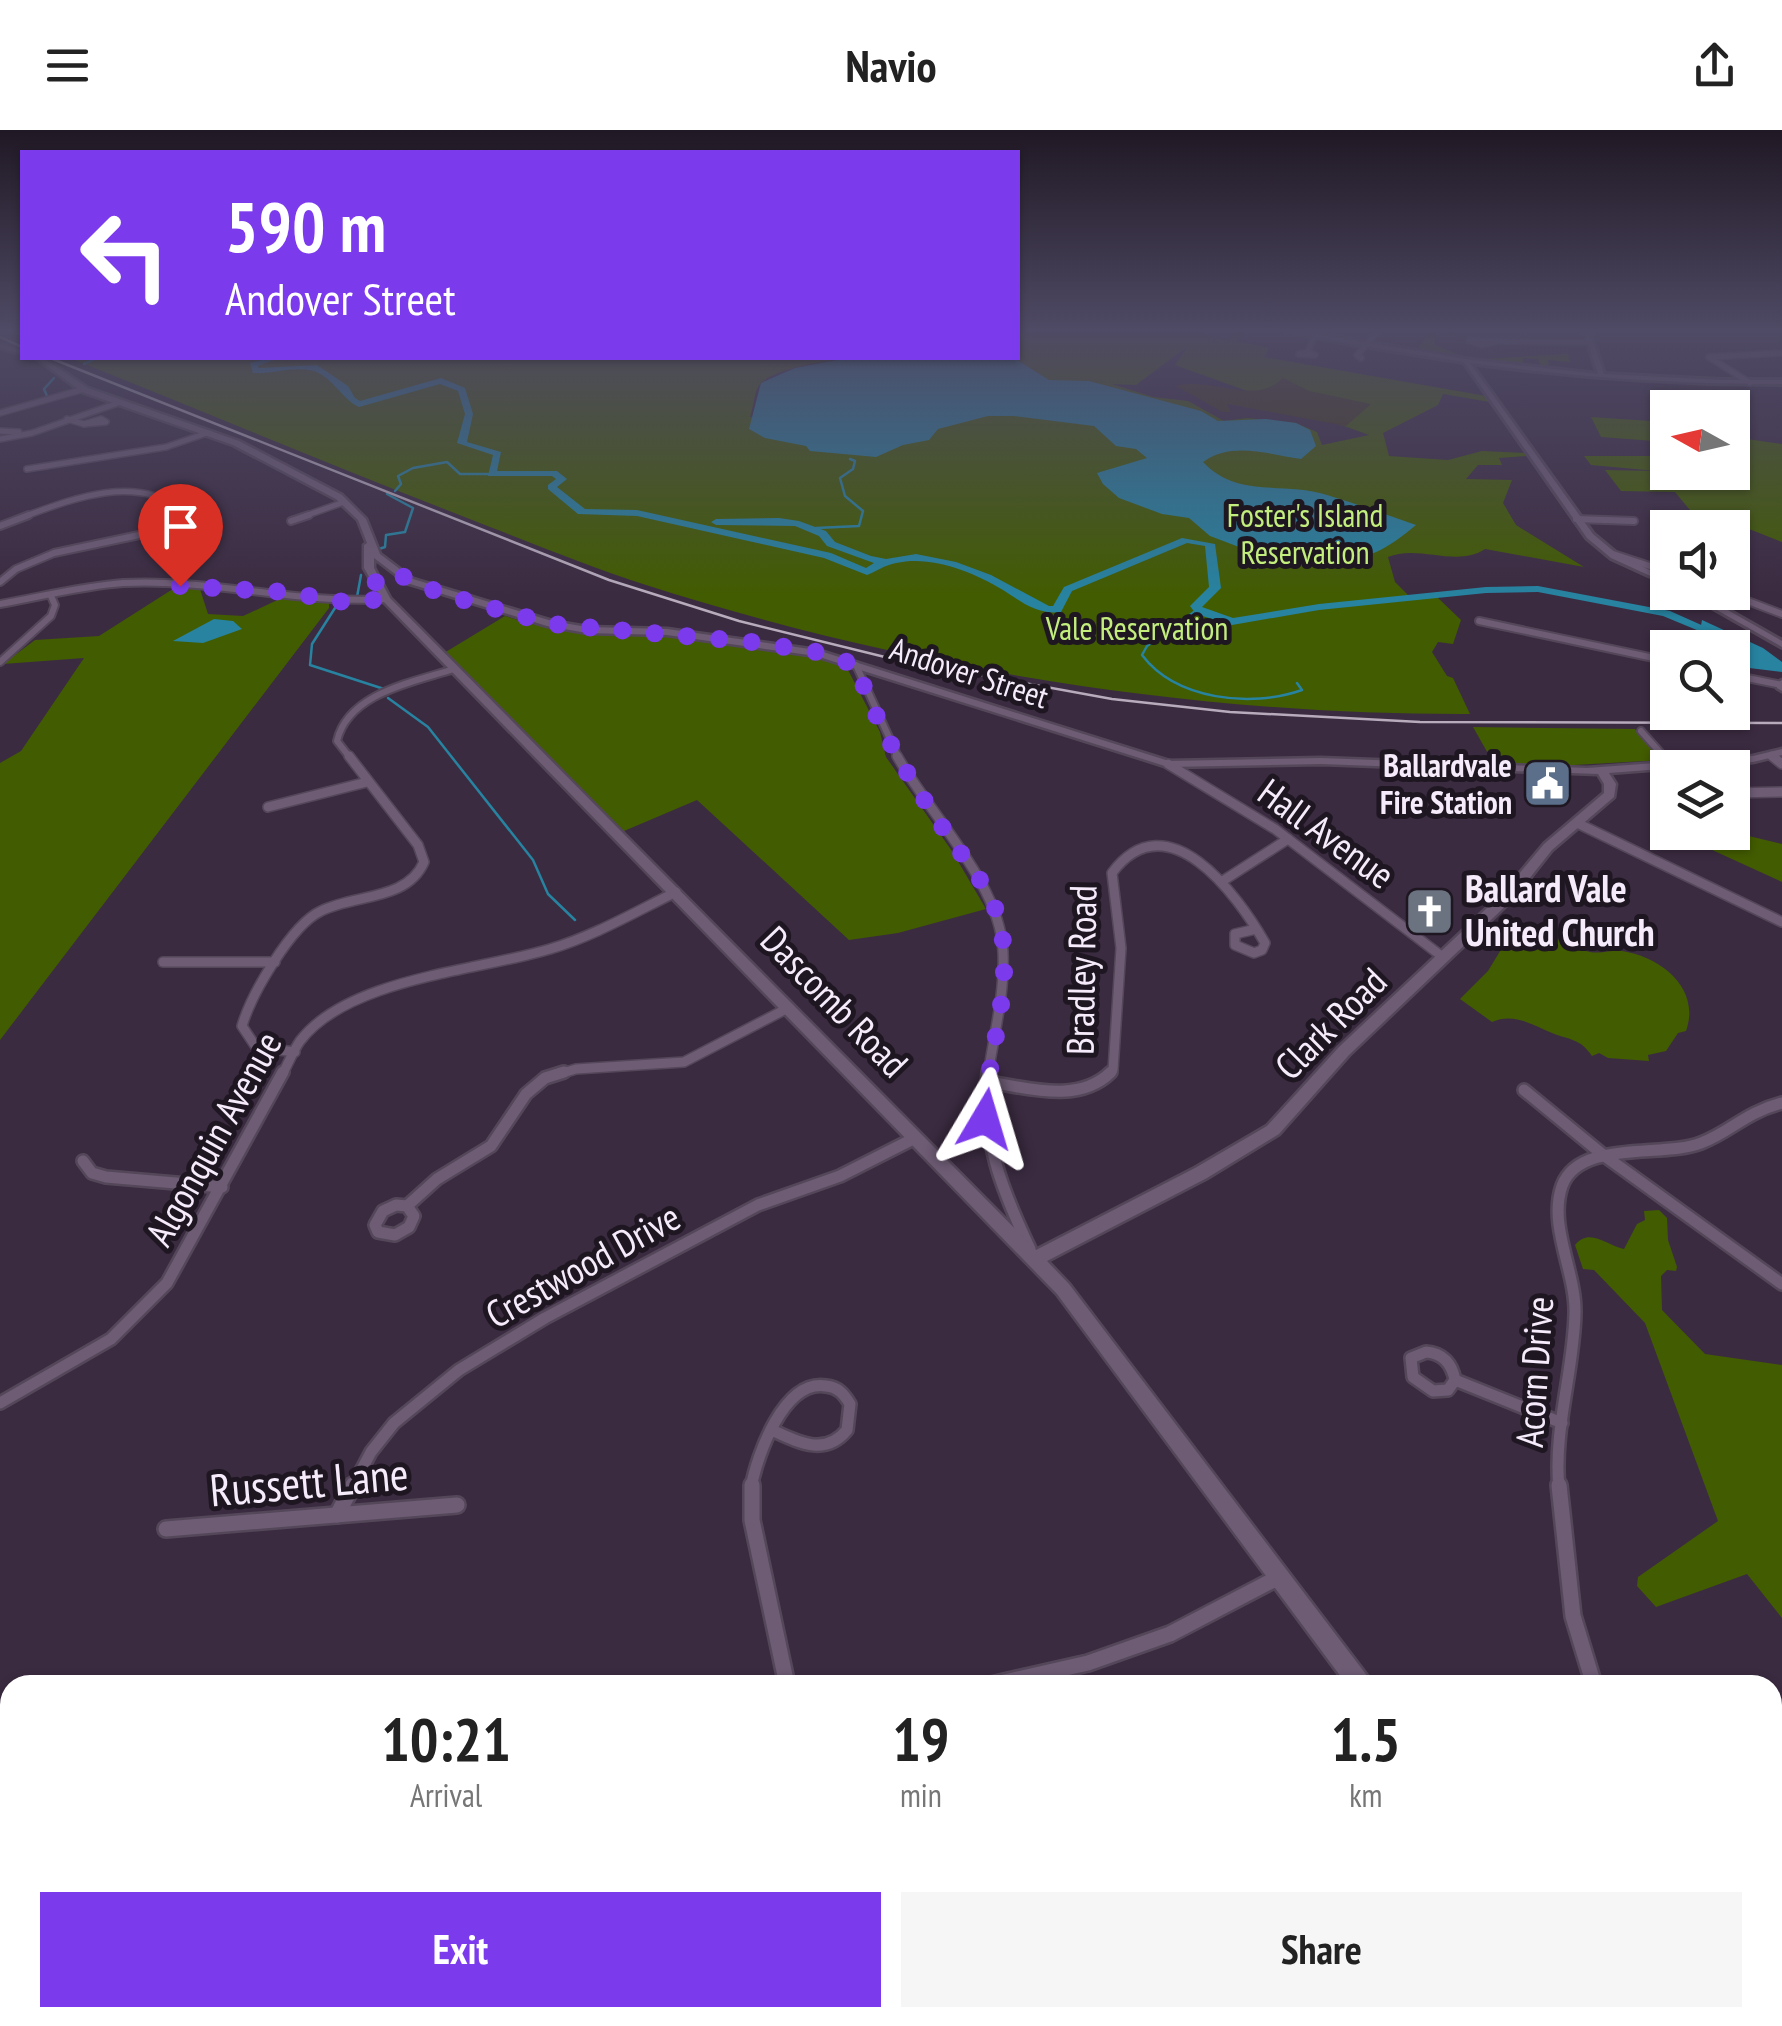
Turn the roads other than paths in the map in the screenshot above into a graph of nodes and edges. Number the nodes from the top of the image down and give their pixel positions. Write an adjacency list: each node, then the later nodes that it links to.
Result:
1 (62, 419): 8 (street)
2 (70, 419): 5 (street)
3 (167, 419): 7 (main road, Andover Street)
4 (1507, 419): 12 (street)
5 (83, 424)
6 (0, 431): 8 (street)
7 (207, 433): 10 (street); 11 (main road, Andover Street)
8 (25, 434): 9 (street)
9 (0, 439)
10 (27, 469)
11 (344, 502): 14 (street); 16 (main road, Andover Street)
12 (1576, 519): 13 (street); 17 (street)
13 (1634, 520)
14 (291, 521)
15 (0, 526): 22 (street)
16 (369, 544): 19 (main road, Andover Street); 21 (main road, Dascomb Road)
17 (1610, 553): 18 (street); 20 (street)
18 (1650, 566)
19 (391, 569): 21 (main road); 35 (main road, Andover Street)
20 (1650, 573)
21 (374, 578): 24 (main road, Dascomb Road)
22 (0, 582)
23 (51, 596): 24 (street); 26 (street); 32 (street)
24 (386, 599): 36 (main road, Dascomb Road)
25 (1750, 602): 28 (street)
26 (0, 604)
27 (1721, 610): 30 (street)
28 (1782, 614)
29 (1479, 621): 33 (street)
30 (1782, 644)
31 (0, 654): 32 (street)
32 (10, 654): 34 (street)
33 (1650, 656)
34 (0, 662)
35 (856, 665): 43 (main road, Andover Street); 61 (street)
36 (454, 669): 46 (street); 53 (main road, Dascomb Road)
37 (1750, 678): 38 (street)
38 (1782, 685)
39 (1641, 731): 40 (street)
40 (1654, 750)
41 (1778, 757): 42 (main road, Andover Street)
42 (1750, 761)
43 (1168, 764): 45 (main road, Andover Street); 51 (street, Hall Avenue)
44 (1650, 766): 45 (main road, Andover Street)
45 (1601, 770): 50 (main road, Clark Road)
46 (367, 782): 49 (street); 58 (street)
47 (1782, 792): 48 (street)
48 (1750, 793)
49 (268, 806)
50 (1577, 823): 54 (street); 56 (main road, Clark Road)
51 (1288, 839): 52 (street); 56 (street, Hall Avenue)
52 (1221, 882): 55 (street, Bradley Road); 61 (street, Bradley Road)
53 (676, 892): 59 (main road, Dascomb Road); 60 (street, Algonquin Avenue)
54 (1782, 922)
55 (1256, 928)
56 (1444, 958): 69 (main road, Clark Road)
57 (163, 962): 58 (street)
58 (275, 962): 60 (street)
59 (788, 1008): 64 (main road, Dascomb Road); 68 (street)
60 (295, 1052): 67 (street, Algonquin Avenue)
61 (989, 1082): 69 (street)
62 (1524, 1090): 65 (street)
63 (1782, 1103): 65 (street)
64 (912, 1139): 69 (main road, Dascomb Road); 76 (street, Crestwood Drive)
65 (1602, 1154): 70 (street); 73 (street, Acorn Drive)
66 (83, 1161): 67 (street)
67 (222, 1187): 72 (street, Algonquin Avenue)
68 (407, 1206)
69 (1035, 1259): 78 (main road, Dascomb Road)
70 (1782, 1284)
71 (1455, 1380): 73 (street)
72 (0, 1403)
73 (1562, 1423): 82 (street, Acorn Drive)
74 (772, 1430): 74 (street); 79 (street)
75 (457, 1505): 76 (street, Russett Lane)
76 (336, 1515): 77 (street, Russett Lane)
77 (166, 1528)
78 (1280, 1577): 80 (street); 81 (main road, Dascomb Road)
79 (785, 1675)
80 (1035, 1675)
81 (1353, 1675)
82 (1591, 1675)

